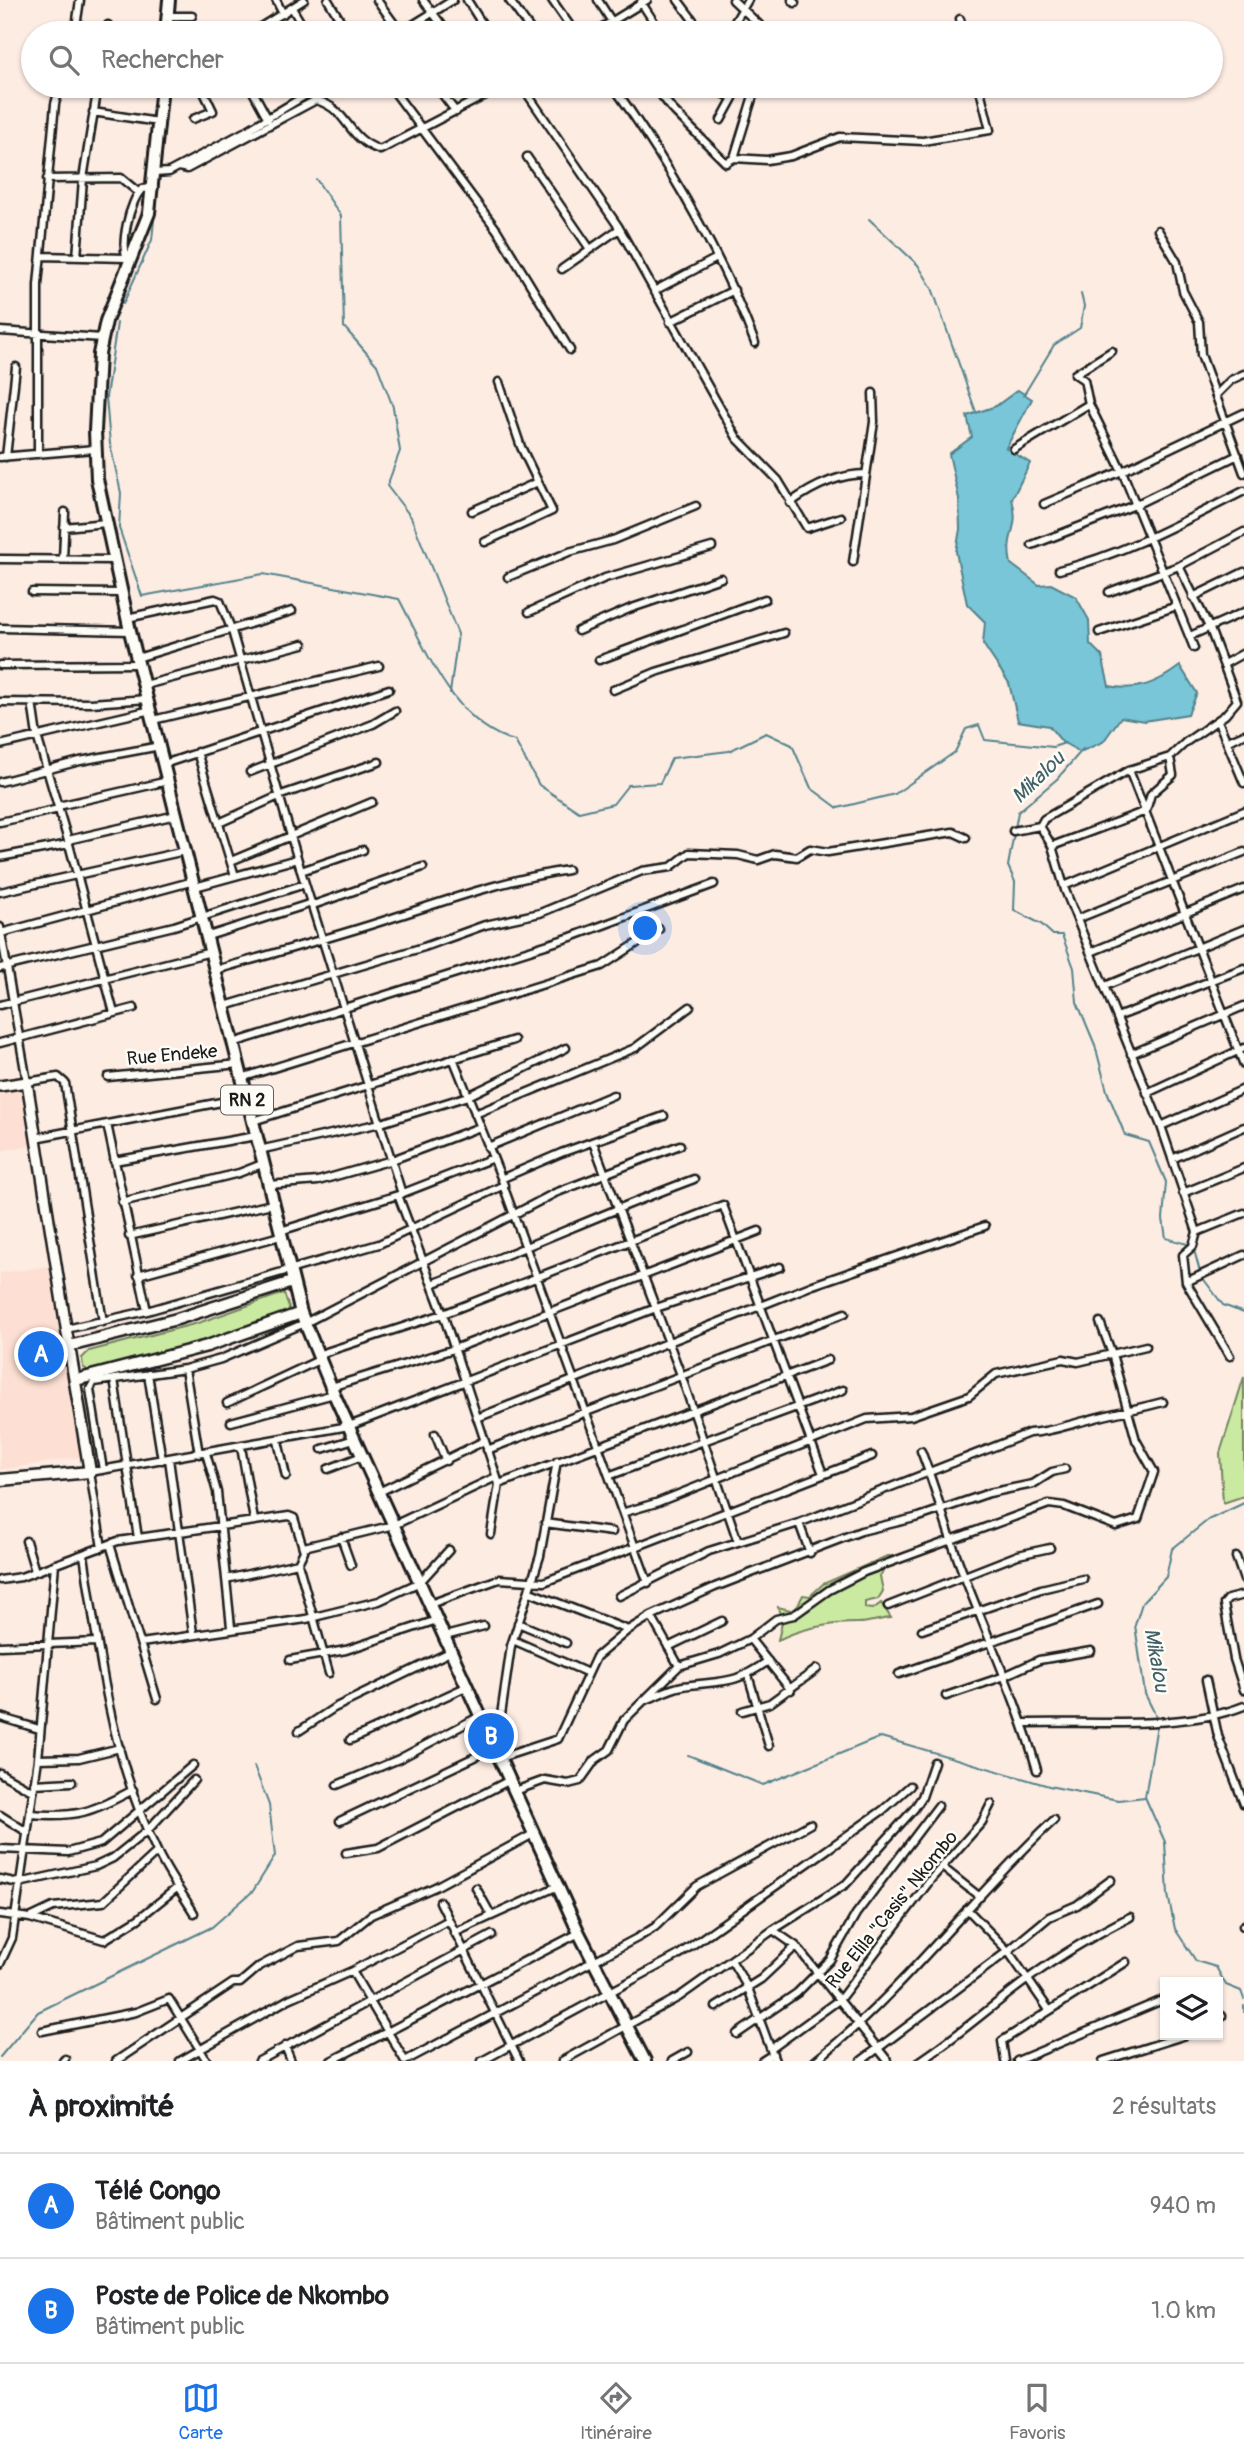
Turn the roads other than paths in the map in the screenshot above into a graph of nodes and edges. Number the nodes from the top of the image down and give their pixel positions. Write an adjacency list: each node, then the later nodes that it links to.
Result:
1 (80, 0): 24 (street)
2 (169, 0): 21 (highway)
3 (276, 0): 20 (street)
4 (304, 0): 18 (street)
5 (328, 0): 28 (street)
6 (377, 0): 29 (street)
7 (423, 0): 19 (street)
8 (453, 0): 19 (street)
9 (467, 0): 32 (street)
10 (509, 0): 33 (street)
11 (552, 0): 34 (street)
12 (598, 0): 35 (street)
13 (678, 0): 23 (street)
14 (733, 0): 17 (street)
15 (748, 0): 17 (street)
16 (643, 1): 36 (street); 37 (street)
17 (741, 8): 38 (street); 39 (street)
18 (292, 9): 20 (street); 27 (street)
19 (432, 12): 30 (street); 31 (street)
20 (283, 14): 26 (street)
21 (167, 16): 22 (street); 25 (highway)
22 (192, 16)
23 (693, 20)
24 (77, 21)
25 (167, 21)
26 (273, 21)
27 (300, 21)
28 (341, 21)
29 (392, 21)
30 (418, 21)
31 (438, 21)
32 (480, 21)
33 (524, 21)
34 (567, 21)
35 (610, 21)
36 (613, 21)
37 (655, 21)
38 (734, 21)
39 (756, 21)
40 (56, 98): 66 (street)
41 (96, 98): 55 (street)
42 (161, 98): 60 (highway, RN 2)
43 (207, 98): 57 (street)
44 (257, 98): 58 (street)
45 (302, 98): 58 (street)
46 (399, 98): 61 (street)
47 (445, 98): 56 (street)
48 (482, 98): 56 (street)
49 (530, 98): 70 (street)
50 (621, 98): 75 (street)
51 (665, 98): 64 (street)
52 (732, 98): 59 (street)
53 (752, 98): 64 (street)
54 (982, 98): 64 (street)
55 (93, 112): 60 (street); 67 (street)
56 (456, 112): 61 (street)
57 (193, 119)
58 (268, 119): 62 (street)
59 (721, 120)
60 (158, 122): 65 (highway, RN 2)
61 (422, 127): 62 (street); 85 (street)
62 (248, 134): 65 (street)
63 (527, 157): 72 (street)
64 (734, 158)
65 (155, 173): 68 (highway, RN 2)
66 (47, 178): 67 (street); 73 (street)
67 (83, 179): 69 (street); 74 (street)
68 (154, 188): 69 (street); 76 (highway, RN 2)
69 (138, 192): 76 (street)
70 (619, 229): 72 (street); 79 (street)
71 (1158, 230): 91 (street)
72 (590, 249): 77 (street)
73 (41, 256): 74 (street); 82 (street)
74 (77, 257): 76 (street)
75 (717, 258): 78 (street); 79 (street)
76 (128, 260): 83 (highway, RN 2)
77 (562, 269)
78 (734, 290): 80 (street); 84 (street)
79 (654, 291): 80 (street)
80 (670, 322): 105 (street)
81 (0, 331): 82 (street)
82 (38, 335): 83 (street); 97 (street)
83 (102, 338): 95 (highway, RN 2)
84 (755, 343)
85 (570, 350)
86 (1112, 351): 92 (street)
87 (16, 367): 99 (street)
88 (1244, 374): 91 (street)
89 (499, 382): 103 (street)
90 (873, 393): 102 (street)
91 (1217, 394): 94 (street)
92 (1090, 404): 96 (street); 100 (street)
93 (1244, 413): 94 (street)
94 (1227, 421): 98 (street); 100 (street)
95 (95, 449): 97 (street); 112 (highway, RN 2)
96 (1014, 449)
97 (38, 454): 99 (street)
98 (1238, 454): 101 (street); 107 (street)
99 (3, 457)
100 (1122, 471): 106 (street); 107 (street)
101 (1244, 472)
102 (866, 474): 105 (street); 122 (street)
103 (538, 482): 109 (street); 116 (street)
104 (1244, 491): 115 (street)
105 (790, 503): 111 (street)
106 (1044, 504)
107 (1135, 505): 115 (street); 117 (street)
108 (696, 506): 127 (street)
109 (472, 511)
110 (65, 512): 113 (street)
111 (841, 517)
112 (106, 523): 113 (street); 121 (highway, RN 2)
113 (64, 527): 120 (street)
114 (1244, 532): 123 (street)
115 (1149, 539): 124 (street); 126 (street)
116 (485, 542)
117 (1032, 545)
118 (712, 547): 136 (street)
119 (0, 559): 120 (street)
120 (63, 559): 121 (street)
121 (114, 561): 130 (highway, RN 2)
122 (853, 562)
123 (1179, 566): 126 (street); 132 (street)
124 (1059, 570)
125 (1244, 572): 132 (street)
126 (1164, 573): 131 (street); 134 (street)
127 (508, 577)
128 (721, 578): 143 (street)
129 (32, 592): 130 (street)
130 (122, 593): 138 (highway, RN 2)
131 (1109, 593)
132 (1193, 597): 140 (street)
133 (765, 599): 150 (street)
134 (1177, 606): 144 (street); 146 (street)
135 (292, 611): 142 (street)
136 (529, 612)
137 (1244, 612): 140 (street)
138 (127, 618): 141 (highway, RN 2); 142 (street)
139 (0, 628): 141 (street)
140 (1210, 629): 146 (street); 153 (street)
141 (130, 631): 151 (highway, RN 2)
142 (232, 631): 151 (street); 152 (street)
143 (578, 631)
144 (1099, 632)
145 (784, 633): 158 (street)
146 (1190, 636): 148 (street)
147 (303, 644): 152 (street)
148 (1194, 648)
149 (1244, 653): 153 (street)
150 (599, 660)
151 (138, 661): 154 (street); 156 (highway, RN 2)
152 (241, 661): 156 (street); 161 (street)
153 (1224, 664): 160 (street)
154 (0, 665)
155 (379, 666): 161 (street)
156 (145, 685): 164 (highway, RN 2)
157 (389, 689): 167 (street)
158 (614, 690)
159 (1244, 692): 160 (street)
160 (1236, 695): 166 (street)
161 (251, 697): 164 (street); 167 (street)
162 (0, 702): 163 (street)
163 (32, 702): 164 (street); 169 (street)
164 (151, 710): 169 (street); 172 (highway, RN 2)
165 (395, 712): 177 (street)
166 (1218, 721): 170 (street); 174 (street)
167 (261, 730): 173 (street); 177 (street)
168 (1244, 734): 170 (street)
169 (37, 736): 171 (street); 178 (street)
170 (1228, 741): 183 (street)
171 (0, 745)
172 (160, 746): 176 (highway, RN 2); 178 (street)
173 (197, 752): 176 (street); 191 (street)
174 (1170, 757): 179 (street); 187 (street)
175 (379, 762): 184 (street)
176 (164, 764): 181 (highway, RN 2)
177 (272, 764): 180 (street); 184 (street)
178 (46, 769): 182 (street); 186 (street)
179 (1129, 770): 187 (street); 192 (street)
180 (250, 772)
181 (168, 780): 186 (street); 189 (highway, RN 2)
182 (0, 782)
183 (1244, 783)
184 (281, 795): 191 (street); 194 (street)
185 (372, 802): 194 (street)
186 (58, 808): 190 (street); 196 (street)
187 (1146, 811): 197 (street); 198 (street)
188 (1244, 811): 198 (street)
189 (176, 815): 196 (street); 199 (highway, RN 2)
190 (0, 822)
191 (219, 824): 204 (street)
192 (1040, 826): 193 (street); 197 (street)
193 (1013, 831)
194 (291, 836): 203 (street); 204 (street)
195 (966, 838): 234 (street)
196 (69, 842): 202 (street); 208 (street)
197 (1052, 846): 214 (street)
198 (1159, 846): 210 (street); 214 (street)
199 (185, 850): 208 (street); 211 (highway, RN 2)
200 (363, 850): 207 (street)
201 (1244, 852): 210 (street)
202 (0, 857)
203 (297, 859): 207 (street); 209 (street)
204 (231, 861): 209 (street)
205 (423, 867): 217 (street)
206 (568, 870): 226 (street)
207 (301, 871): 212 (street)
208 (77, 875): 216 (street); 218 (street)
209 (235, 876): 211 (street)
210 (1172, 881): 219 (street); 221 (street)
211 (194, 884): 218 (street); 220 (highway, RN 2)
212 (305, 884): 217 (street); 220 (street)
213 (714, 884): 244 (street)
214 (1064, 886): 221 (street)
215 (1244, 889): 219 (street)
216 (0, 892)
217 (313, 904): 225 (street); 226 (street)
218 (87, 909): 224 (street); 227 (street)
219 (1185, 913): 228 (street); 229 (street)
220 (203, 918): 225 (highway, RN 2); 227 (street)
221 (1077, 919): 229 (street)
222 (659, 929): 252 (street)
223 (1244, 929): 228 (street)
224 (1, 930): 231 (street)
225 (208, 936): 230 (highway, RN 2)
226 (323, 938): 233 (street); 234 (street)
227 (95, 944): 231 (street); 235 (street)
228 (1200, 948): 236 (street); 237 (street)
229 (1091, 951): 237 (street)
230 (211, 952): 233 (highway, RN 2); 235 (street)
231 (4, 967): 238 (street)
232 (1244, 968): 236 (street)
233 (216, 970): 240 (highway, RN 2)
234 (333, 974): 240 (street); 244 (street)
235 (105, 979): 238 (street); 245 (street)
236 (1212, 982): 246 (street); 247 (street)
237 (1105, 986): 247 (street)
238 (14, 1001): 239 (street); 248 (street)
239 (0, 1005)
240 (225, 1006): 251 (highway, RN 2)
241 (1244, 1006): 246 (street)
242 (690, 1007): 269 (street)
243 (134, 1008): 245 (street)
244 (344, 1009): 251 (street); 252 (street)
245 (114, 1013): 248 (street)
246 (1224, 1015): 254 (street); 255 (street)
247 (1117, 1017): 255 (street)
248 (20, 1038): 250 (street); 261 (street)
249 (514, 1040): 256 (street)
250 (0, 1043)
251 (233, 1044): 257 (highway, RN 2)
252 (355, 1044): 260 (street); 263 (street)
253 (566, 1048): 267 (street)
254 (1241, 1050): 258 (street); 265 (street)
255 (1131, 1054): 265 (street)
256 (453, 1058): 263 (street); 267 (street)
257 (239, 1064): 259 (street, Rue Endeke); 260 (highway, RN 2)
258 (1244, 1065)
259 (108, 1077)
260 (241, 1078): 268 (highway, RN 2)
261 (27, 1082): 262 (street); 277 (street); 279 (street)
262 (0, 1086)
263 (369, 1087): 271 (street); 273 (street)
264 (1244, 1089): 275 (street)
265 (1147, 1093): 275 (street)
266 (613, 1095): 282 (street)
267 (468, 1096): 269 (street); 273 (street)
268 (247, 1097): 271 (highway, RN 2); 272 (street)
269 (475, 1114): 274 (street)
270 (664, 1116): 280 (street)
271 (253, 1121): 278 (highway, RN 2)
272 (107, 1124): 277 (street); 287 (street)
273 (381, 1124): 283 (street); 286 (street)
274 (480, 1126): 282 (street); 286 (street)
275 (1161, 1126): 285 (street)
276 (1244, 1127): 285 (street)
277 (73, 1130): 279 (street); 327 (street)
278 (256, 1136): 283 (highway, RN 2); 287 (street)
279 (35, 1138): 329 (street)
280 (593, 1142): 290 (street); 292 (street)
281 (680, 1145): 290 (street)
282 (488, 1147): 284 (street)
283 (259, 1150): 288 (highway, RN 2)
284 (493, 1158): 292 (street); 295 (street)
285 (1172, 1159): 294 (street)
286 (392, 1160): 293 (street); 295 (street)
287 (114, 1161): 296 (street)
288 (262, 1164): 293 (highway, RN 2); 296 (street)
289 (1244, 1168): 294 (street)
290 (606, 1173): 298 (street); 300 (street)
291 (694, 1179): 298 (street)
292 (503, 1182): 300 (street); 302 (street)
293 (267, 1185): 297 (highway, RN 2)
294 (1183, 1193): 304 (street)
295 (400, 1194): 302 (street); 305 (street)
296 (122, 1202): 306 (street)
297 (272, 1204): 305 (highway, RN 2); 306 (street)
298 (618, 1207): 308 (street); 309 (street)
299 (1244, 1213): 304 (street)
300 (513, 1215): 309 (street); 311 (street)
301 (985, 1226): 320 (street)
302 (411, 1228): 311 (street); 316 (street)
303 (759, 1231): 307 (street)
304 (1197, 1232): 318 (street)
305 (279, 1233): 314 (street); 316 (highway, RN 2)
306 (129, 1236): 314 (street)
307 (737, 1240): 308 (street); 313 (street); 315 (street)
308 (631, 1241): 313 (street); 317 (street)
309 (526, 1249): 317 (street); 319 (street)
310 (1244, 1255): 318 (street)
311 (425, 1262): 319 (street); 326 (street)
312 (780, 1267): 315 (street)
313 (643, 1274): 321 (street); 323 (street)
314 (138, 1275): 322 (street)
315 (751, 1276): 320 (street); 321 (street)
316 (290, 1277): 322 (street); 326 (highway, RN 2); 333 (main road)
317 (539, 1278): 323 (street); 325 (street)
318 (1186, 1282): 337 (street)
319 (432, 1283): 325 (street)
320 (761, 1305): 330 (street); 331 (street)
321 (656, 1308): 331 (street); 332 (street)
322 (147, 1311): 327 (street)
323 (550, 1311): 332 (street); 335 (street)
324 (845, 1313): 330 (street)
325 (443, 1314): 335 (street); 338 (street)
326 (303, 1318): 338 (highway, RN 2); 340 (street); 346 (main road)
327 (103, 1322): 329 (street)
328 (1100, 1322): 336 (street)
329 (66, 1329): 333 (street)
330 (772, 1339): 342 (street); 343 (street)
331 (669, 1342): 343 (street); 345 (street)
332 (562, 1345): 345 (street); 347 (street)
333 (69, 1346): 346 (main road)
334 (1146, 1346): 336 (street)
335 (454, 1349): 347 (street); 348 (street)
336 (1112, 1354): 354 (street); 363 (street)
337 (1230, 1356)
338 (318, 1357): 348 (highway, RN 2); 351 (street)
339 (828, 1360): 342 (street)
340 (185, 1369): 341 (street); 370 (street)
341 (148, 1374): 344 (street); 373 (street)
342 (784, 1374): 352 (street); 353 (street)
343 (681, 1375): 353 (street); 355 (street)
344 (114, 1379): 376 (street); 379 (street)
345 (574, 1379): 355 (street); 356 (street)
346 (76, 1380): 380 (main road)
347 (466, 1383): 356 (street); 358 (street)
348 (332, 1390): 357 (street); 358 (highway, RN 2)
349 (843, 1391): 352 (street)
350 (1163, 1402): 354 (street)
351 (227, 1403)
352 (797, 1407): 363 (street); 364 (street)
353 (692, 1409): 364 (street); 365 (street)
354 (1129, 1411): 381 (street); 404 (street)
355 (586, 1413): 365 (street); 368 (street)
356 (477, 1418): 362 (street)
357 (232, 1422)
358 (349, 1426): 360 (highway, RN 2); 361 (street)
359 (435, 1434): 374 (street)
360 (354, 1439): 367 (street); 372 (highway, RN 2)
361 (278, 1441): 366 (street); 384 (street)
362 (484, 1441): 368 (street); 374 (street)
363 (809, 1441): 383 (street); 385 (street)
364 (704, 1443): 382 (street); 385 (street)
365 (599, 1445): 375 (street); 382 (street)
366 (241, 1447): 370 (street); 392 (street)
367 (322, 1449)
368 (487, 1450): 387 (street)
369 (921, 1451): 381 (street)
370 (203, 1453): 373 (street); 395 (street)
371 (872, 1456): 383 (street)
372 (362, 1457): 377 (street); 388 (highway, RN 2)
373 (166, 1460): 376 (street); 397 (street)
374 (446, 1461): 388 (street)
375 (557, 1461): 387 (street); 394 (street)
376 (126, 1467): 379 (street); 401 (street)
377 (328, 1469)
378 (1065, 1469): 389 (street)
379 (103, 1470): 380 (street)
380 (90, 1472): 386 (main road); 408 (street)
381 (930, 1474): 389 (street); 393 (street)
382 (611, 1475): 391 (street)
383 (823, 1475): 390 (street)
384 (286, 1476)
385 (717, 1477): 390 (street); 391 (street)
386 (0, 1480)
387 (498, 1480): 396 (street); 399 (street)
388 (379, 1492): 396 (highway, RN 2)
389 (940, 1508): 404 (street); 411 (street)
390 (730, 1511): 403 (street); 407 (street)
391 (625, 1512): 407 (street)
392 (254, 1520): 395 (street); 406 (street)
393 (799, 1522): 403 (street); 411 (street)
394 (545, 1523): 398 (street); 424 (street)
395 (221, 1525): 397 (street); 420 (street)
396 (394, 1525): 400 (street); 423 (highway, RN 2)
397 (181, 1531): 401 (street); 442 (street)
398 (612, 1532)
399 (491, 1534)
400 (341, 1537): 406 (street); 416 (street)
401 (138, 1538): 405 (street)
402 (26, 1541): 417 (street)
403 (738, 1542): 425 (street)
404 (951, 1542): 418 (street); 444 (street)
405 (110, 1544): 408 (street); 447 (street)
406 (304, 1547): 414 (street)
407 (636, 1547): 424 (street); 425 (street)
408 (102, 1548): 412 (street)
409 (1050, 1548): 418 (street)
410 (449, 1550): 423 (street)
411 (810, 1553): 433 (street)
412 (84, 1555): 415 (street); 446 (street)
413 (1236, 1557): 422 (street)
414 (298, 1563): 420 (street); 434 (street)
415 (55, 1564): 417 (street); 449 (street)
416 (351, 1565)
417 (35, 1571): 421 (street)
418 (964, 1576): 431 (street); 432 (street)
419 (1083, 1578): 432 (street)
420 (226, 1579): 439 (street)
421 (0, 1580)
422 (1244, 1580)
423 (420, 1582): 429 (highway, RN 2); 434 (street)
424 (533, 1582): 426 (street); 429 (street)
425 (648, 1583): 428 (street)
426 (530, 1592): 437 (street); 440 (street)
427 (1244, 1595): 468 (street)
428 (619, 1596)
429 (430, 1604): 435 (highway, RN 2)
430 (1098, 1604): 450 (street)
431 (888, 1606)
432 (978, 1611): 441 (street); 450 (street)
433 (652, 1616): 440 (street); 452 (street)
434 (313, 1617): 439 (street); 455 (street)
435 (437, 1620): 443 (highway, RN 2); 455 (street)
436 (722, 1621): 452 (street)
437 (518, 1623): 445 (street); 448 (street)
438 (484, 1626): 443 (street)
439 (231, 1627): 442 (street)
440 (628, 1630): 461 (street)
441 (922, 1630)
442 (193, 1633): 447 (street)
443 (445, 1636): 453 (highway, RN 2)
444 (750, 1639): 457 (street); 458 (street)
445 (513, 1640): 461 (street); 482 (street)
446 (97, 1642): 449 (street); 484 (street)
447 (141, 1643): 470 (street)
448 (566, 1643)
449 (47, 1644): 451 (street); 479 (street)
450 (990, 1644): 462 (street); 464 (street)
451 (0, 1646)
452 (668, 1647): 458 (street)
453 (452, 1651): 466 (highway, RN 2); 480 (street)
454 (1091, 1651): 464 (street)
455 (322, 1655): 456 (street); 460 (street)
456 (290, 1660)
457 (768, 1661): 463 (street); 467 (street)
458 (679, 1665): 471 (street)
459 (817, 1669): 467 (street)
460 (329, 1673)
461 (588, 1673): 485 (street)
462 (899, 1674)
463 (748, 1675): 471 (street); 472 (street)
464 (1002, 1677): 469 (street); 478 (street)
465 (1206, 1680): 475 (street)
466 (468, 1686): 476 (highway, RN 2); 481 (street)
467 (791, 1690): 472 (street)
468 (1244, 1690)
469 (946, 1696)
470 (157, 1699)
471 (644, 1700): 494 (street)
472 (758, 1706): 474 (street); 483 (street)
473 (1244, 1706): 475 (street)
474 (742, 1711)
475 (1214, 1715): 478 (street); 499 (street)
476 (480, 1716): 482 (highway, RN 2); 493 (street)
477 (0, 1717): 479 (street)
478 (1024, 1723): 489 (street)
479 (39, 1729): 486 (street)
480 (299, 1731)
481 (350, 1740)
482 (494, 1744): 485 (highway, RN 2); 505 (street)
483 (769, 1746)
484 (120, 1748): 486 (street); 497 (street)
485 (500, 1758): 494 (highway, RN 2)
486 (38, 1759): 496 (street)
487 (934, 1762): 531 (street)
488 (193, 1765): 501 (street)
489 (1037, 1770)
490 (0, 1773): 496 (street)
491 (194, 1780): 507 (street)
492 (72, 1782): 496 (street)
493 (337, 1785)
494 (513, 1786): 509 (highway, RN 2); 513 (street)
495 (910, 1786): 547 (street)
496 (33, 1787): 502 (street)
497 (133, 1790): 501 (street); 502 (street)
498 (991, 1804): 514 (street, Rue Elila "Casis" Nkombo)
499 (1244, 1804)
500 (938, 1806): 543 (street)
501 (141, 1808): 507 (street); 511 (street)
502 (30, 1814): 508 (street)
503 (0, 1815): 508 (street)
504 (1054, 1820): 521 (street)
505 (340, 1821)
506 (810, 1824): 540 (street)
507 (148, 1830): 512 (street); 517 (street)
508 (27, 1832): 511 (street)
509 (535, 1833): 518 (highway, RN 2); 554 (street)
510 (0, 1849): 511 (street)
511 (24, 1850): 517 (street)
512 (157, 1852): 519 (street); 529 (street)
513 (346, 1853)
514 (942, 1867): 521 (street); 549 (street, Rue Elila "Casis" Nkombo)
515 (0, 1880): 517 (street)
516 (1111, 1880): 537 (street)
517 (19, 1883): 526 (street)
518 (558, 1886): 527 (street); 533 (highway, RN 2)
519 (178, 1887): 524 (street); 529 (street)
520 (476, 1888): 527 (street)
521 (980, 1897): 523 (street)
522 (440, 1902): 530 (street)
523 (967, 1909): 537 (street); 556 (street)
524 (194, 1913)
525 (0, 1914): 526 (street)
526 (14, 1915): 529 (street); 541 (street)
527 (491, 1916): 532 (street)
528 (1130, 1917): 544 (street)
529 (30, 1918)
530 (449, 1920): 532 (street); 542 (street)
531 (772, 1930): 535 (street); 538 (street)
532 (454, 1933): 536 (street)
533 (579, 1933): 540 (highway, RN 2); 545 (street)
534 (492, 1935): 536 (street)
535 (796, 1947): 543 (street); 546 (street)
536 (463, 1951): 545 (street); 548 (street)
537 (1008, 1951): 544 (street); 564 (street)
538 (731, 1960): 546 (street); 557 (street)
539 (1126, 1962): 552 (street)
540 (593, 1963): 547 (highway, RN 2); 553 (street)
541 (0, 1964)
542 (352, 1971): 548 (street); 565 (street)
543 (817, 1973): 549 (street); 555 (street)
544 (1028, 1979): 552 (street); 584 (street)
545 (478, 1983): 553 (street); 559 (street)
546 (748, 1988): 551 (street); 555 (street)
547 (608, 1994): 557 (highway, RN 2); 562 (street)
548 (371, 1999): 559 (street); 563 (street)
549 (840, 1999): 556 (street); 567 (street, Rue Elila "Casis" Nkombo)
550 (1160, 2001): 586 (street)
551 (716, 2007)
552 (1049, 2010): 585 (street)
553 (495, 2014): 562 (street); 575 (street)
554 (183, 2019): 558 (street); 565 (street); 569 (street)
555 (760, 2020): 560 (street); 567 (street)
556 (859, 2022): 564 (street); 581 (street)
557 (627, 2028): 568 (highway, RN 2); 578 (street)
558 (42, 2031)
559 (388, 2031): 574 (street); 575 (street)
560 (737, 2034)
561 (1170, 2040): 587 (street)
562 (511, 2045): 576 (street); 577 (street)
563 (285, 2046): 572 (street); 573 (street)
564 (878, 2048): 582 (street); 583 (street)
565 (200, 2049): 570 (street); 571 (street)
566 (688, 2052): 579 (street)
567 (773, 2055): 580 (street, Rue Elila "Casis" Nkombo)
568 (641, 2060)
569 (116, 2061)
570 (180, 2061)
571 (207, 2061)
572 (259, 2061)
573 (292, 2061)
574 (331, 2061)
575 (405, 2061)
576 (482, 2061)
577 (519, 2061)
578 (562, 2061)
579 (672, 2061)
580 (762, 2061)
581 (815, 2061)
582 (861, 2061)
583 (888, 2061)
584 (920, 2061)
585 (1005, 2061)
586 (1017, 2061)
587 (1103, 2061)

